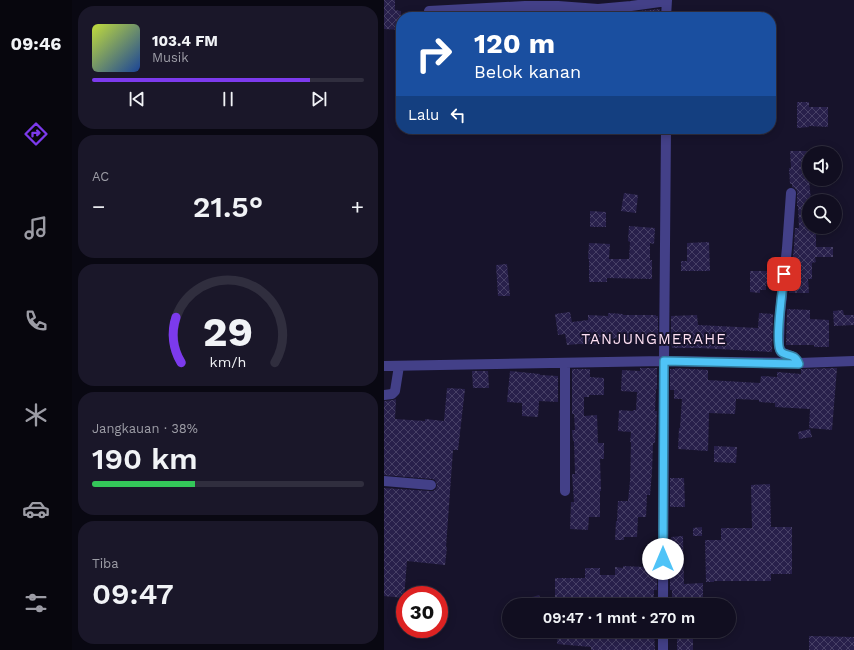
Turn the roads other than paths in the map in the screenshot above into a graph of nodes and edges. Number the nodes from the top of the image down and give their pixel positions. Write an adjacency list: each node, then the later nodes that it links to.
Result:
1 (666, 1): 2 (street); 3 (street)
2 (429, 11)
3 (666, 12)
4 (666, 134): 6 (street)
5 (791, 193): 9 (street)
6 (664, 361): 8 (street); 9 (street); 16 (street)
7 (854, 361): 9 (street)
8 (565, 363): 11 (street); 15 (street)
9 (799, 364)
10 (384, 366): 11 (street)
11 (399, 366): 12 (street)
12 (384, 395)
13 (384, 481): 14 (street)
14 (431, 485)
15 (565, 491)
16 (663, 598)
17 (663, 638): 18 (street)
18 (663, 650)

